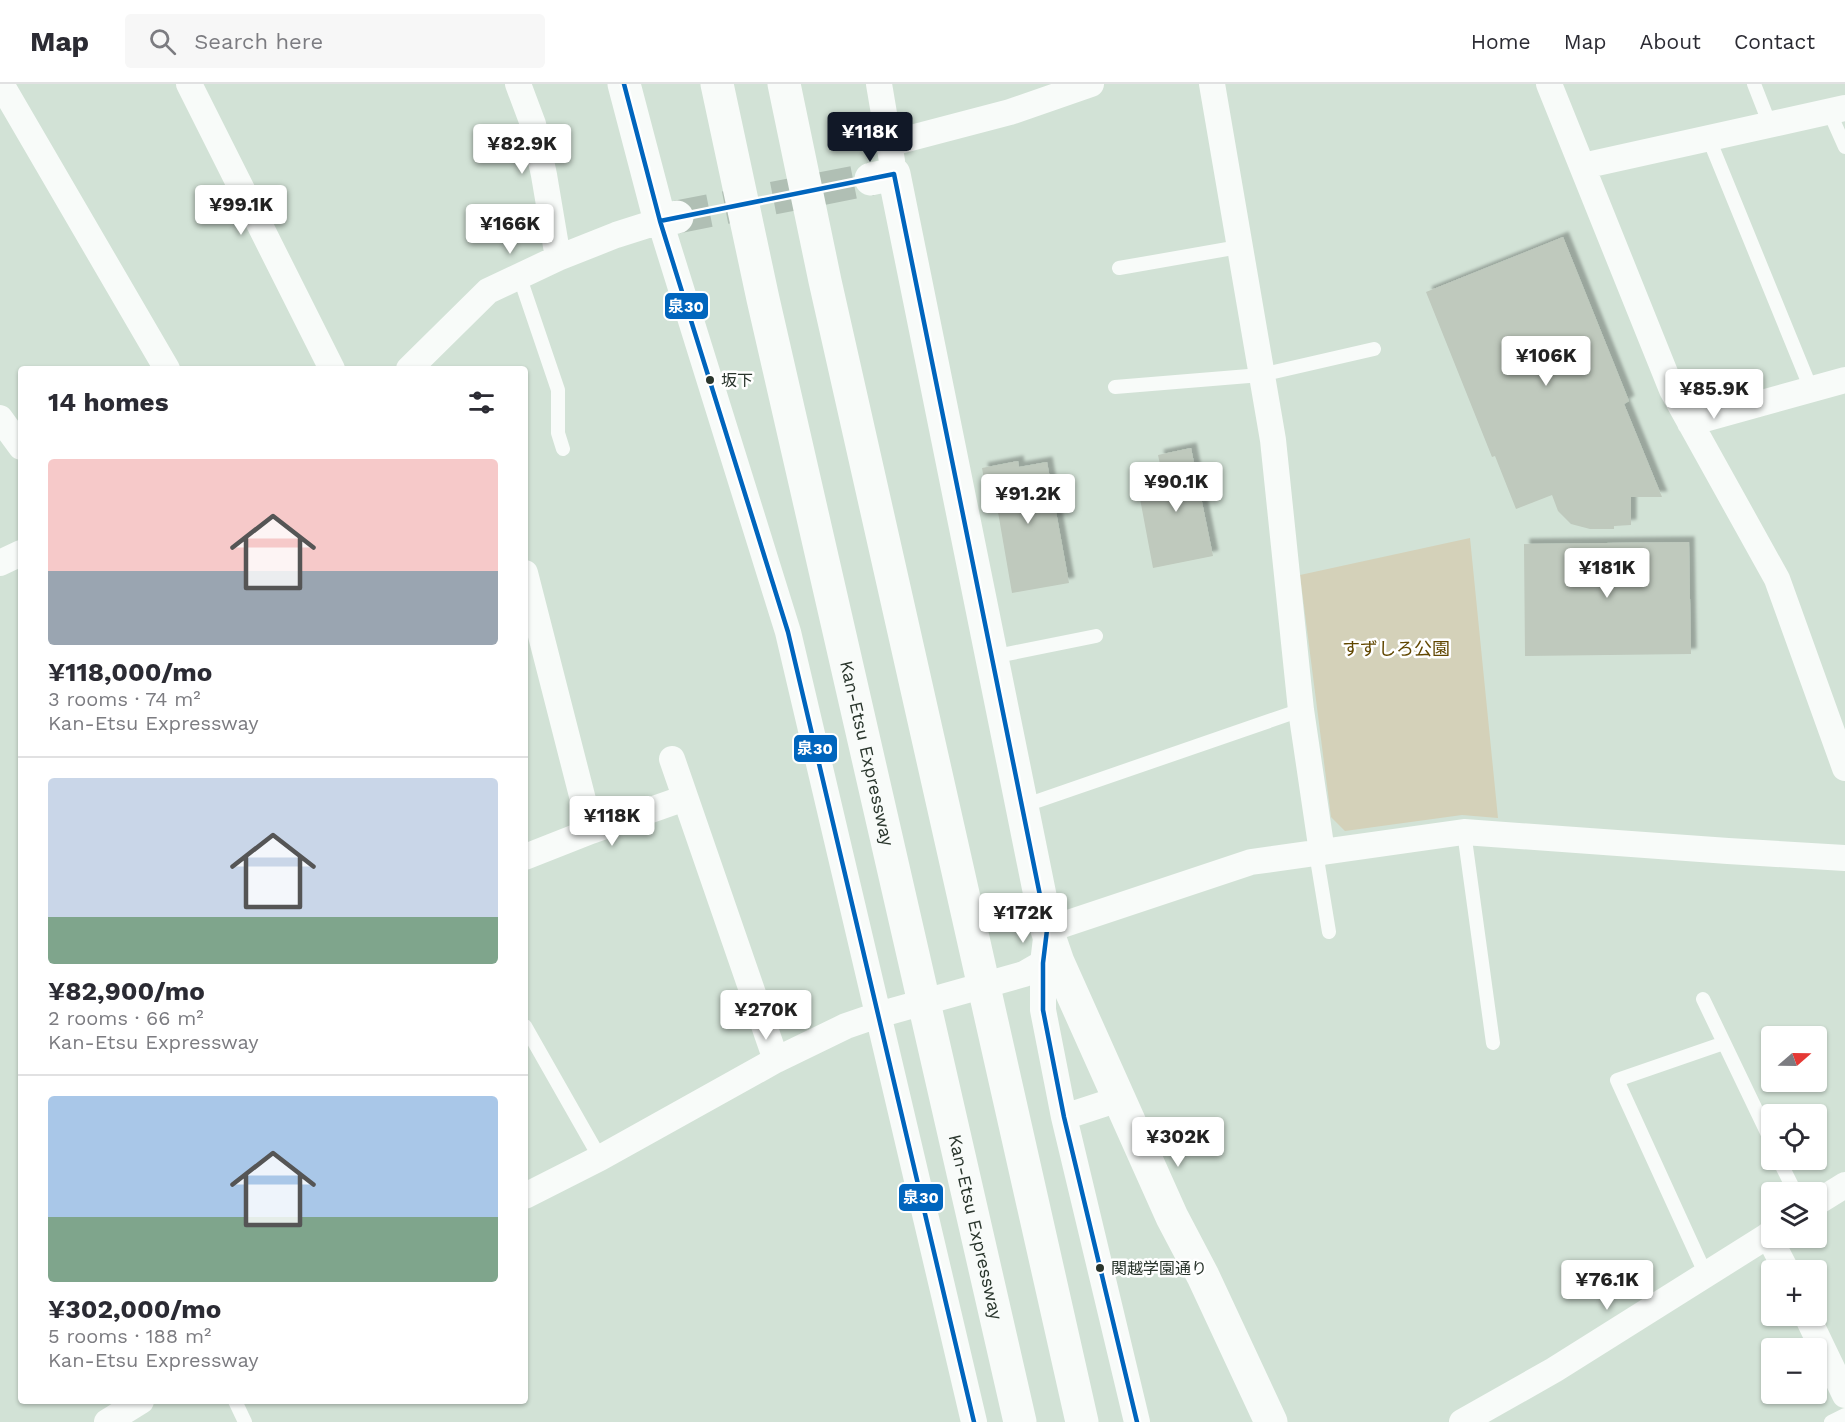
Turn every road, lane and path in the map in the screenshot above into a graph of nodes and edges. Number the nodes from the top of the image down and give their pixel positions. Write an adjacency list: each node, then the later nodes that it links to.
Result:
1 (1, 84): 24 (street)
2 (189, 84): 25 (street)
3 (518, 84): 20 (street)
4 (624, 84): 18 (main road)
5 (717, 84): 76 (main road, Kan-Etsu Expressway)
6 (784, 84): 77 (main road)
7 (879, 84): 16 (street)
8 (1091, 84): 16 (street)
9 (1212, 84): 19 (street)
10 (1550, 84): 17 (street)
11 (1754, 84): 13 (lane)
12 (1837, 109): 13 (street); 15 (lane)
13 (1770, 125): 14 (street)
14 (1709, 139): 17 (street); 30 (lane)
15 (1845, 147)
16 (885, 166): 39 (main road)
17 (1583, 166): 32 (street)
18 (669, 219): 20 (street); 54 (street)
19 (1239, 247): 21 (lane); 27 (street)
20 (558, 258): 22 (street)
21 (1119, 268)
22 (519, 275): 26 (street); 34 (lane)
23 (1374, 349): 27 (lane)
24 (165, 366)
25 (330, 366)
26 (412, 366)
27 (1261, 375): 29 (lane); 40 (street)
28 (1845, 381): 30 (street)
29 (1115, 387)
30 (1811, 389): 32 (street)
31 (0, 418): 33 (street)
32 (1690, 423): 42 (street)
33 (18, 443)
34 (563, 449)
35 (18, 554): 36 (street)
36 (0, 563)
37 (528, 585): 45 (street)
38 (1096, 636): 39 (lane)
39 (992, 657): 44 (main road)
40 (1301, 710): 44 (lane); 47 (street)
41 (672, 759): 43 (street)
42 (1845, 768)
43 (685, 798): 45 (street); 58 (street)
44 (1023, 806): 50 (main road)
45 (591, 831): 48 (street)
46 (1464, 832): 47 (street); 49 (street); 56 (lane)
47 (1322, 852): 50 (street); 51 (lane)
48 (528, 856)
49 (1845, 858)
50 (1047, 930): 52 (street); 59 (main road)
51 (1329, 932)
52 (1043, 963): 54 (street); 60 (street)
53 (1703, 999): 57 (lane)
54 (878, 1014): 58 (street); 75 (street)
55 (528, 1031): 62 (lane)
56 (1493, 1043)
57 (1725, 1043): 61 (lane); 67 (lane)
58 (776, 1060): 62 (street)
59 (1119, 1099): 60 (street); 79 (main road)
60 (1064, 1117): 78 (street)
61 (1761, 1120)
62 (600, 1158): 64 (street)
63 (1845, 1185): 65 (street)
64 (528, 1194)
65 (1827, 1196)
66 (1761, 1240): 67 (street)
67 (1706, 1275): 80 (street)
68 (1812, 1326): 69 (street)
69 (1845, 1395)
70 (136, 1404): 73 (street)
71 (236, 1404): 74 (lane)
72 (1845, 1415): 81 (lane)
73 (107, 1422)
74 (245, 1422)
75 (974, 1422)
76 (1020, 1422)
77 (1082, 1422)
78 (1137, 1422)
79 (1271, 1422)
80 (1462, 1422)
81 (1831, 1422)

